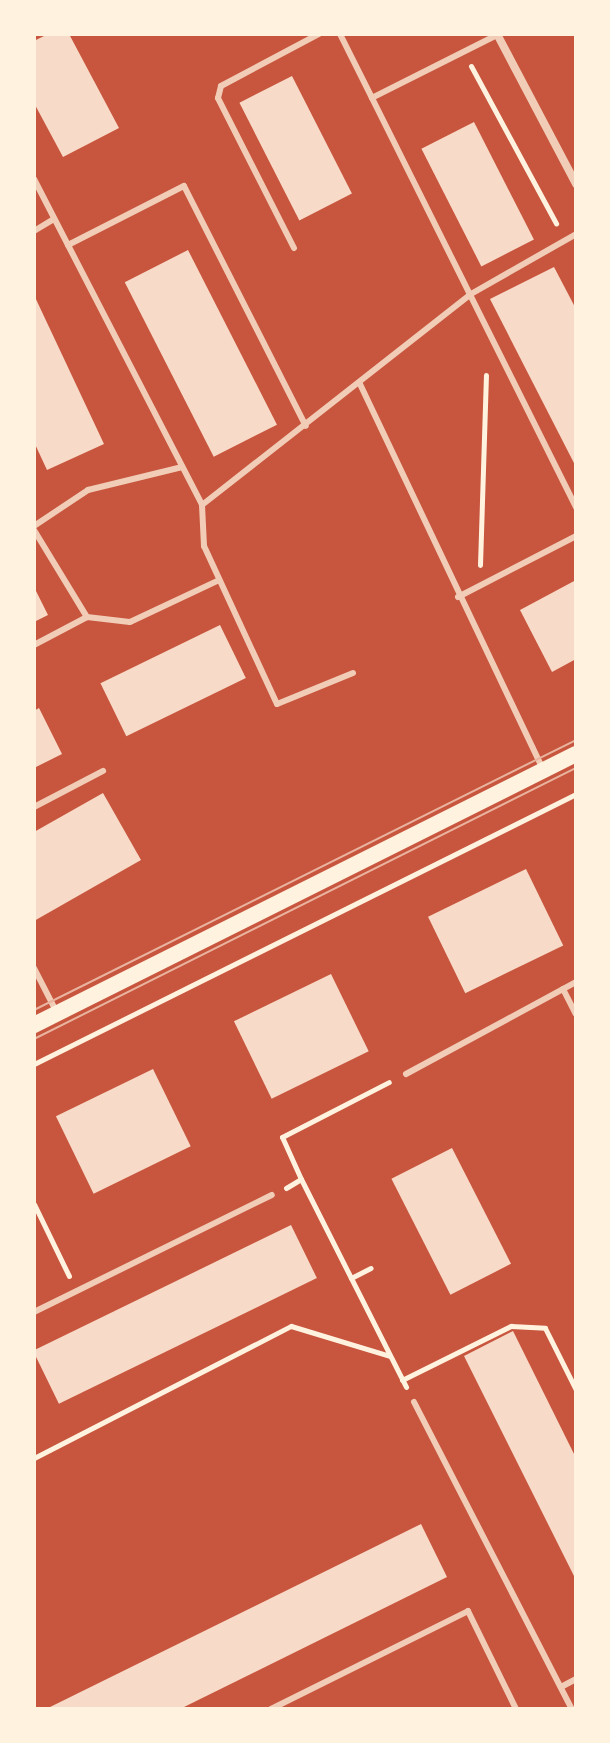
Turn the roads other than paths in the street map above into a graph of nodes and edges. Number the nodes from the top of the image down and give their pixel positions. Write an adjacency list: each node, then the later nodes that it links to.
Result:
1 (319, 34): 11 (lane)
2 (340, 34): 4 (lane)
3 (497, 35): 4 (lane); 6 (street)
4 (372, 98): 12 (lane)
5 (34, 179): 7 (lane)
6 (576, 184)
7 (54, 219): 8 (lane); 10 (lane)
8 (34, 231)
9 (576, 234): 12 (lane)
10 (68, 245): 14 (lane); 15 (lane)
11 (294, 248)
12 (471, 294): 13 (lane); 17 (lane)
13 (360, 384): 14 (lane); 21 (lane)
14 (306, 426): 16 (lane)
15 (182, 467): 16 (lane); 18 (lane)
16 (202, 505): 20 (lane)
17 (576, 508)
18 (34, 528): 22 (lane)
19 (576, 536): 21 (lane)
20 (217, 581): 22 (lane); 24 (lane)
21 (458, 597): 26 (lane)
22 (87, 617): 23 (lane)
23 (34, 645)
24 (353, 673)
25 (576, 754): 26 (main road)
26 (543, 770): 32 (main road)
27 (103, 771): 28 (lane)
28 (34, 807)
29 (34, 968): 32 (lane)
30 (576, 982): 31 (lane)
31 (563, 989): 33 (lane); 35 (lane)
32 (57, 1013): 34 (main road)
33 (576, 1014)
34 (34, 1025)
35 (406, 1074)
36 (272, 1195): 37 (lane)
37 (34, 1312)
38 (414, 1402): 40 (lane)
39 (576, 1679): 40 (lane)
40 (561, 1687): 43 (lane)
41 (271, 1709): 42 (lane)
42 (516, 1709)
43 (572, 1709)

